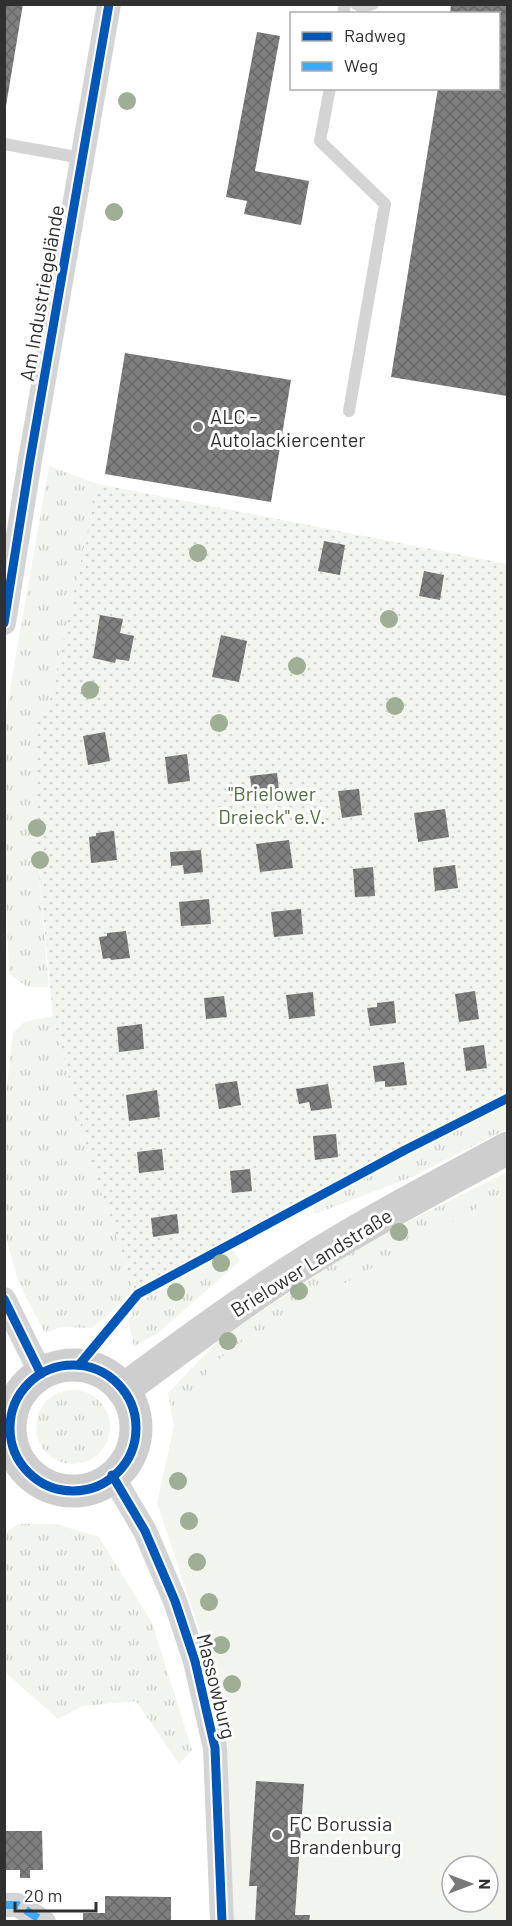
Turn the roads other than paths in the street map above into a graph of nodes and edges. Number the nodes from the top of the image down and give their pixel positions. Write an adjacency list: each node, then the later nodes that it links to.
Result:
1 (109, 4): 6 (street, Am Industriegelände)
2 (356, 4): 3 (lane)
3 (373, 4)
4 (330, 90): 7 (lane)
5 (4, 144): 6 (lane)
6 (82, 158): 8 (street, Am Industriegelände)
7 (349, 411)
8 (4, 623)
9 (507, 1148): 12 (main road, Brielower Landstraße)
10 (4, 1299): 11 (street)
11 (41, 1374): 12 (main road); 13 (main road)
12 (123, 1390): 14 (main road)
13 (13, 1473): 14 (main road)
14 (112, 1475): 17 (street, Massowburg)
15 (4, 1905): 16 (street)
16 (44, 1922)
17 (222, 1922)

